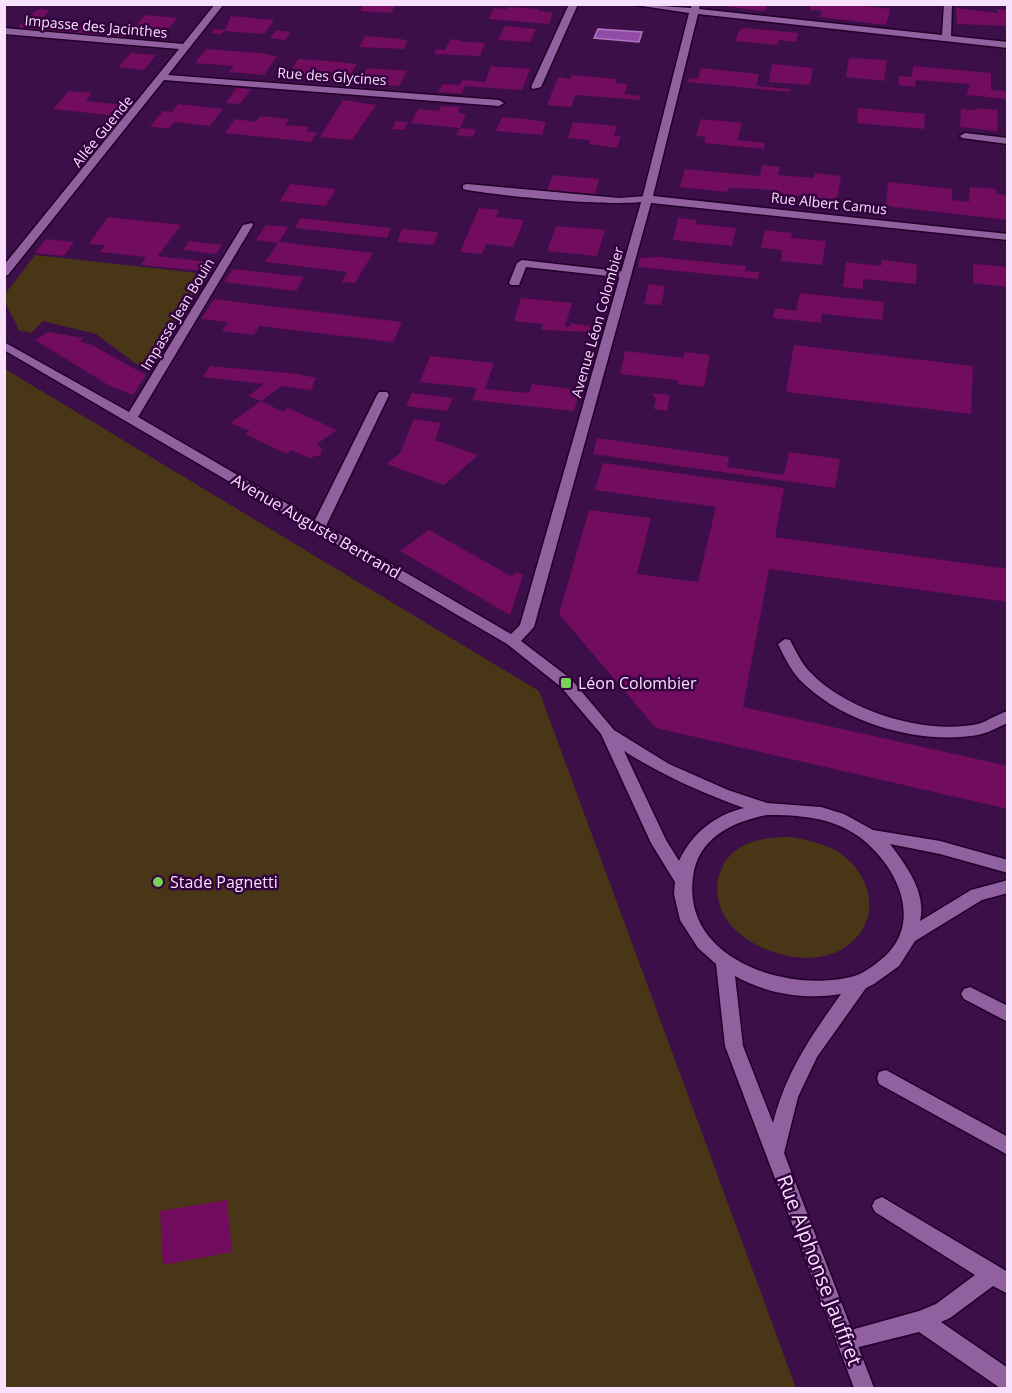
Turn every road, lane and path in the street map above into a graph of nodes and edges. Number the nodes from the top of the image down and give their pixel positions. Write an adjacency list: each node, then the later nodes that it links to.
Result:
1 (220, 4): 9 (street, Allée Guende)
2 (574, 4): 11 (street)
3 (633, 4): 5 (street)
4 (948, 4): 7 (street)
5 (696, 7): 7 (street); 16 (street, Avenue Léon Colombier)
6 (4, 31): 9 (street, Impasse des Jacinthes)
7 (946, 39): 8 (street)
8 (1008, 45)
9 (185, 47): 10 (street, Allée Guende)
10 (164, 77): 12 (street, Rue des Glycines); 19 (street, Allée Guende)
11 (537, 87)
12 (499, 103)
13 (965, 136): 14 (street)
14 (1008, 141)
15 (467, 187): 16 (street, Rue Albert Camus)
16 (647, 199): 18 (street, Rue Albert Camus); 20 (street, Avenue Léon Colombier)
17 (248, 225): 24 (street, Impasse Jean Bouin)
18 (1008, 237)
19 (4, 273)
20 (626, 275): 21 (street); 26 (street, Avenue Léon Colombier)
21 (515, 283)
22 (4, 345): 24 (street, Avenue Auguste Bertrand)
23 (383, 395): 25 (street)
24 (131, 419): 25 (street, Avenue Auguste Bertrand)
25 (318, 528): 26 (street, Avenue Auguste Bertrand)
26 (512, 641): 29 (street, Avenue Auguste Bertrand)
27 (785, 644): 28 (street)
28 (1008, 716)
29 (608, 732): 30 (street, Avenue Auguste Bertrand); 33 (street, Avenue Auguste Bertrand)
30 (767, 809): 31 (street); 33 (street)
31 (870, 836): 32 (street); 35 (street)
32 (1008, 867)
33 (682, 879): 36 (street)
34 (1008, 886): 35 (street)
35 (910, 936): 37 (street)
36 (725, 963): 37 (street); 42 (street, Rue Alphonse Jauffret)
37 (860, 983): 42 (street)
38 (970, 994): 39 (street)
39 (1008, 1015)
40 (886, 1078): 41 (street)
41 (1008, 1147)
42 (775, 1152): 46 (street, Rue Alphonse Jauffret)
43 (882, 1206): 44 (street)
44 (1000, 1279): 45 (street)
45 (921, 1321): 46 (street); 47 (street)
46 (847, 1340): 48 (street, Rue Alphonse Jauffret)
47 (1008, 1381)
48 (864, 1389)

